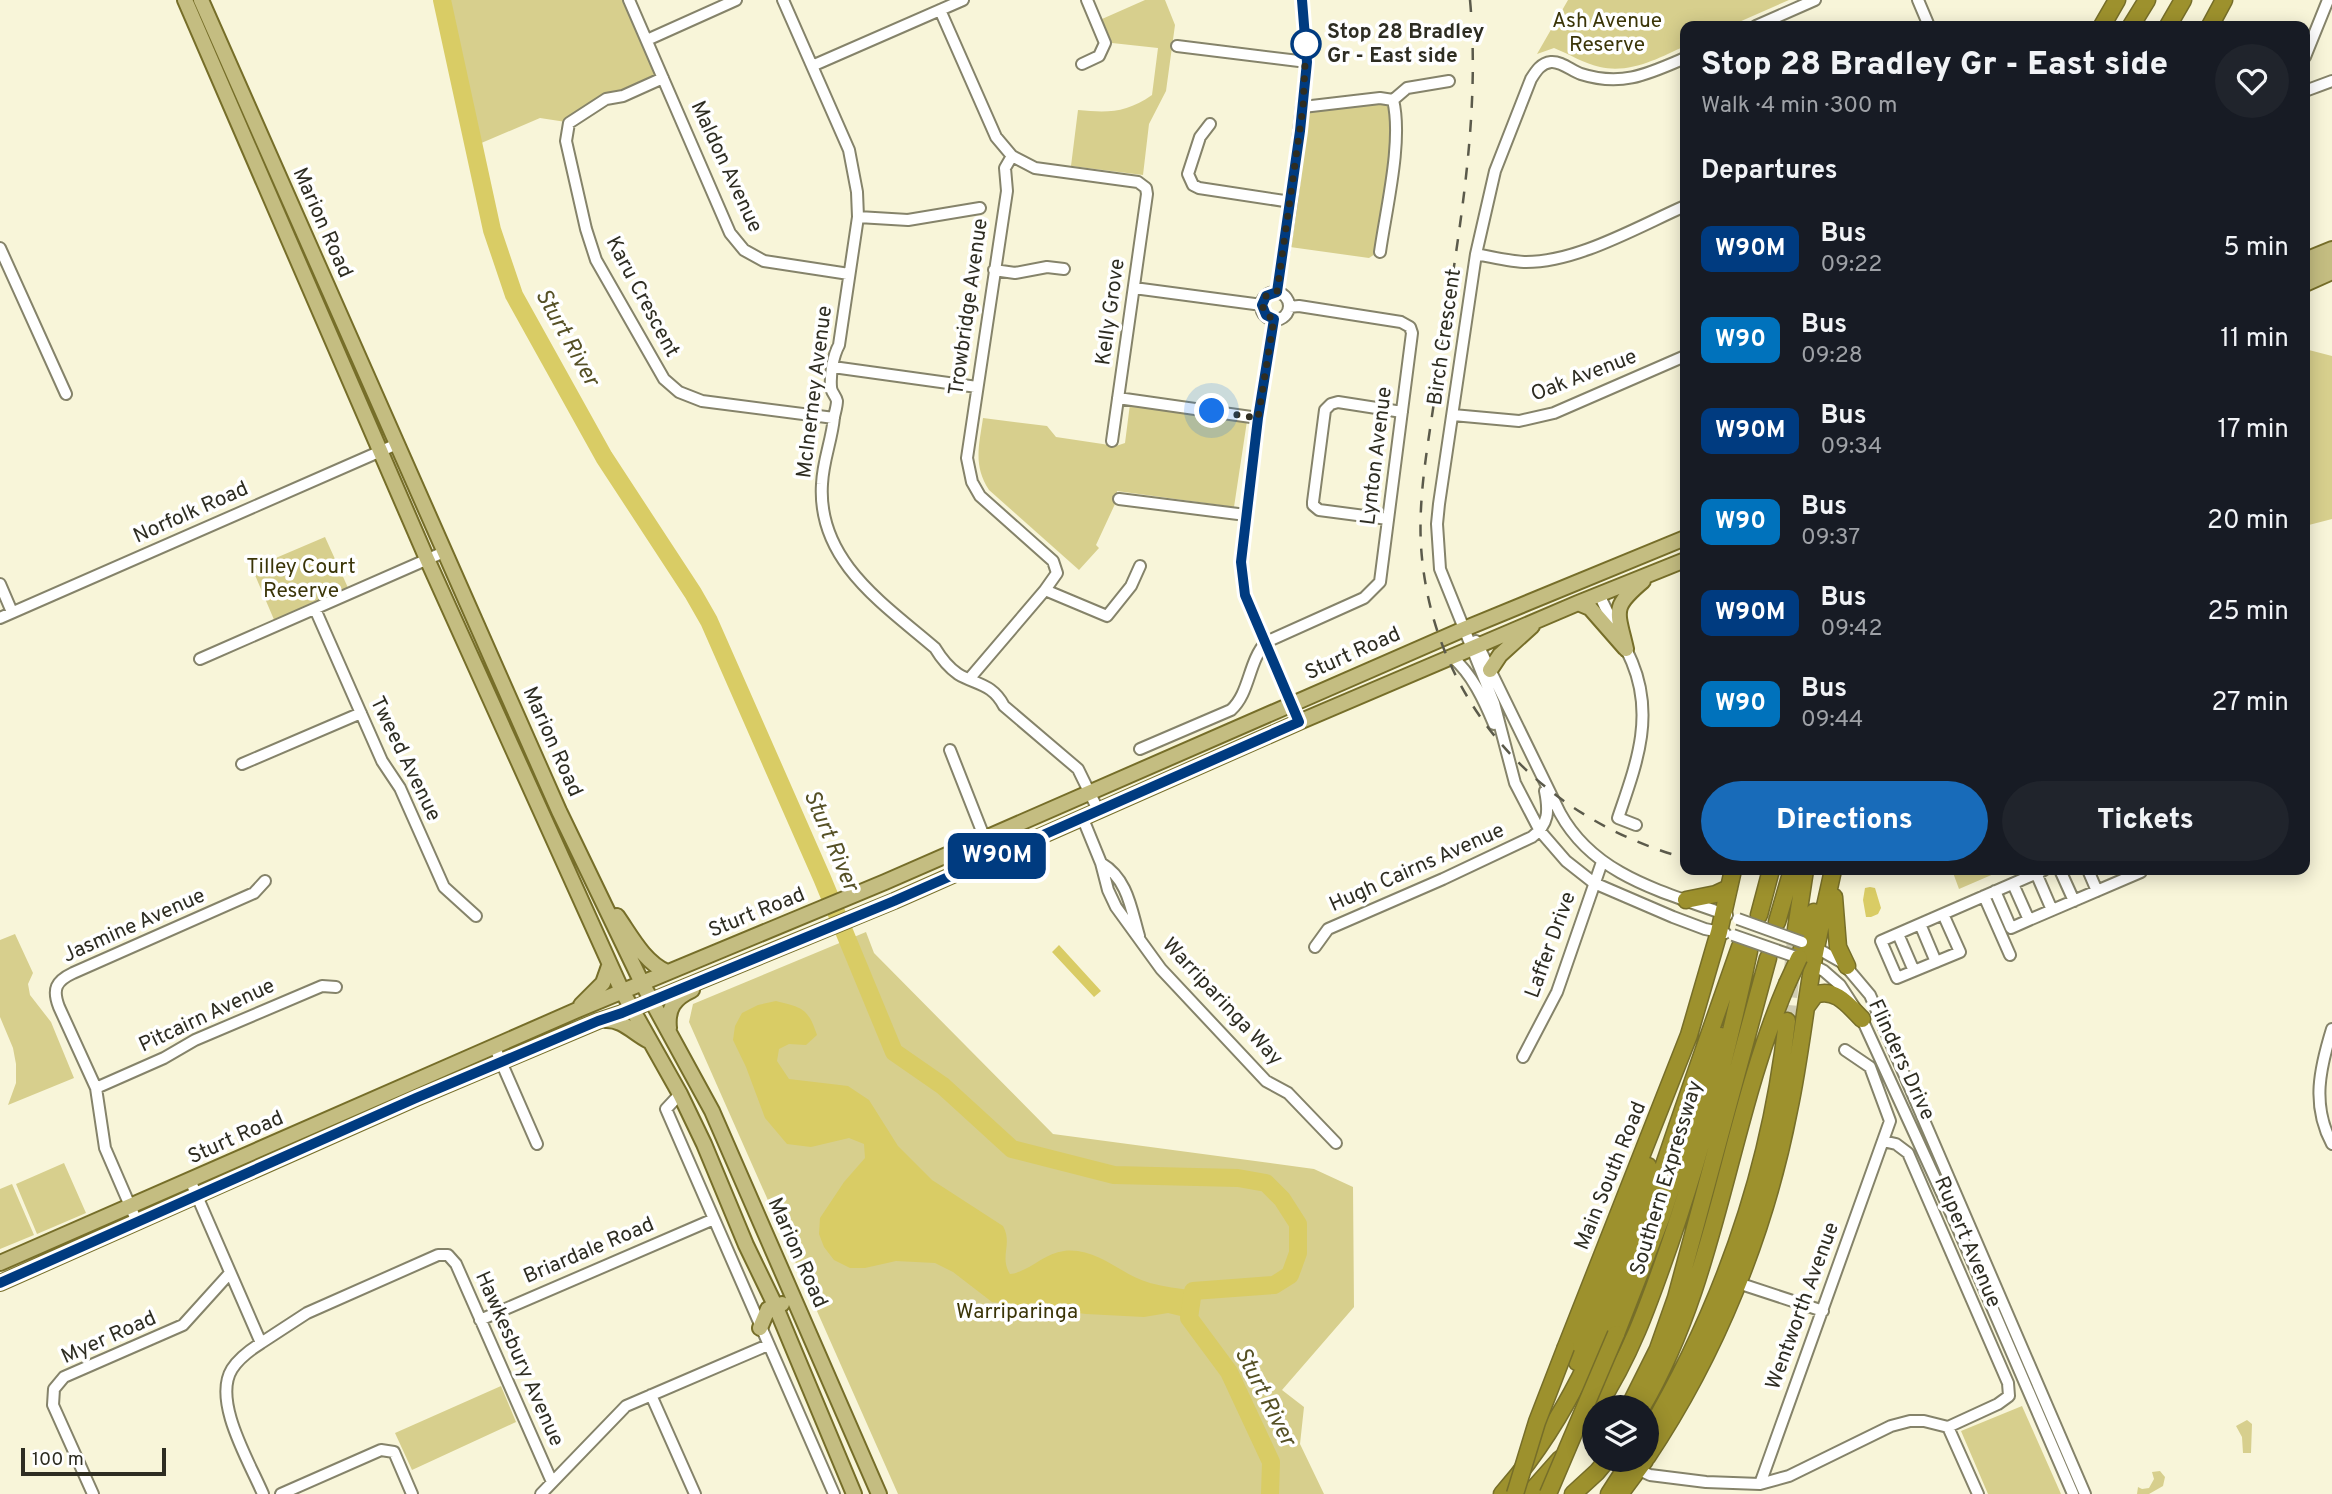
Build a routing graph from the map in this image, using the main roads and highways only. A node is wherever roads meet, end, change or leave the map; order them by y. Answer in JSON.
{"nodes":[{"id":1,"x":185,"y":0,"type":"edge"},
{"id":2,"x":201,"y":0,"type":"edge"},
{"id":3,"x":2115,"y":0,"type":"edge"},
{"id":4,"x":2144,"y":0,"type":"edge"},
{"id":5,"x":2182,"y":0,"type":"edge"},
{"id":6,"x":2224,"y":0,"type":"edge"},
{"id":7,"x":2104,"y":21,"type":"edge"},
{"id":8,"x":2134,"y":21,"type":"edge"},
{"id":9,"x":2170,"y":21,"type":"edge"},
{"id":10,"x":2213,"y":21,"type":"edge"},
{"id":11,"x":2332,"y":249,"type":"edge"},
{"id":12,"x":2310,"y":258,"type":"edge"},
{"id":13,"x":2332,"y":260,"type":"edge"},
{"id":14,"x":2310,"y":270,"type":"edge"},
{"id":15,"x":2332,"y":272,"type":"edge"},
{"id":16,"x":2310,"y":282,"type":"edge"},
{"id":17,"x":1680,"y":540,"type":"edge"},
{"id":18,"x":1680,"y":562,"type":"edge"},
{"id":19,"x":1652,"y":573,"type":"junction"},
{"id":20,"x":1578,"y":603,"type":"junction"},
{"id":21,"x":1541,"y":618,"type":"junction"},
{"id":22,"x":1490,"y":670,"type":"road end"},
{"id":23,"x":498,"y":673,"type":"junction"},
{"id":24,"x":497,"y":710,"type":"junction"},
{"id":25,"x":1732,"y":875,"type":"edge"},
{"id":26,"x":1767,"y":875,"type":"edge"},
{"id":27,"x":1791,"y":875,"type":"edge"},
{"id":28,"x":1805,"y":875,"type":"edge"},
{"id":29,"x":1831,"y":875,"type":"edge"},
{"id":30,"x":1833,"y":875,"type":"edge"},
{"id":31,"x":593,"y":880,"type":"junction"},
{"id":32,"x":1729,"y":888,"type":"junction"},
{"id":33,"x":1686,"y":900,"type":"road end"},
{"id":34,"x":1743,"y":915,"type":"junction"},
{"id":35,"x":1777,"y":922,"type":"tunnel mouth"},
{"id":36,"x":1735,"y":941,"type":"junction"},
{"id":37,"x":764,"y":955,"type":"junction"},
{"id":38,"x":1768,"y":958,"type":"dead end"},
{"id":39,"x":1805,"y":958,"type":"junction"},
{"id":40,"x":610,"y":966,"type":"junction"},
{"id":41,"x":1847,"y":966,"type":"road end"},
{"id":42,"x":667,"y":972,"type":"junction"},
{"id":43,"x":642,"y":983,"type":"junction"},
{"id":44,"x":622,"y":992,"type":"junction"},
{"id":45,"x":652,"y":1000,"type":"junction"},
{"id":46,"x":1806,"y":1008,"type":"junction"},
{"id":47,"x":631,"y":1009,"type":"junction"},
{"id":48,"x":575,"y":1011,"type":"junction"},
{"id":49,"x":1870,"y":1015,"type":"road end"},
{"id":50,"x":1780,"y":1019,"type":"junction"},
{"id":51,"x":598,"y":1021,"type":"junction"},
{"id":52,"x":669,"y":1033,"type":"junction"},
{"id":53,"x":1689,"y":1035,"type":"junction"},
{"id":54,"x":650,"y":1041,"type":"junction"},
{"id":55,"x":498,"y":1054,"type":"junction"},
{"id":56,"x":412,"y":1091,"type":"junction"},
{"id":57,"x":0,"y":1263,"type":"edge"},
{"id":58,"x":0,"y":1283,"type":"edge"},
{"id":59,"x":775,"y":1305,"type":"junction"},
{"id":60,"x":799,"y":1311,"type":"junction"},
{"id":61,"x":760,"y":1328,"type":"road end"},
{"id":62,"x":1605,"y":1395,"type":"edge"},
{"id":63,"x":1635,"y":1395,"type":"edge"},
{"id":64,"x":1649,"y":1395,"type":"edge"},
{"id":65,"x":839,"y":1403,"type":"junction"},
{"id":66,"x":1659,"y":1413,"type":"edge"},
{"id":67,"x":1582,"y":1428,"type":"edge"},
{"id":68,"x":826,"y":1431,"type":"junction"},
{"id":69,"x":1659,"y":1434,"type":"edge"},
{"id":70,"x":1584,"y":1472,"type":"edge"},
{"id":71,"x":1597,"y":1472,"type":"edge"},
{"id":72,"x":1630,"y":1472,"type":"edge"},
{"id":73,"x":1634,"y":1472,"type":"edge"},
{"id":74,"x":854,"y":1494,"type":"edge"},
{"id":75,"x":879,"y":1494,"type":"edge"},
{"id":76,"x":1494,"y":1494,"type":"edge"},
{"id":77,"x":1502,"y":1494,"type":"edge"},
{"id":78,"x":1515,"y":1494,"type":"edge"},
{"id":79,"x":1529,"y":1494,"type":"edge"},
{"id":80,"x":1548,"y":1494,"type":"edge"},
{"id":81,"x":1567,"y":1494,"type":"edge"},
{"id":82,"x":1573,"y":1494,"type":"edge"},
{"id":83,"x":1609,"y":1494,"type":"edge"},
{"id":84,"x":1620,"y":1494,"type":"edge"}],
"edges":[{"from":1,"to":24,"type":"main road","name":"Marion Road"},
{"from":2,"to":23,"type":"main road","name":"Marion Road"},
{"from":3,"to":7,"type":"highway"},
{"from":4,"to":8,"type":"highway"},
{"from":5,"to":9,"type":"highway"},
{"from":6,"to":10,"type":"highway"},
{"from":11,"to":12,"type":"main road"},
{"from":13,"to":14,"type":"main road"},
{"from":15,"to":16,"type":"main road"},
{"from":17,"to":42,"type":"main road","name":"Sturt Road"},
{"from":18,"to":19,"type":"main road","name":"Sturt Road"},
{"from":19,"to":20,"type":"main road","name":"Sturt Road"},
{"from":19,"to":20,"type":"main road"},
{"from":20,"to":21,"type":"main road","name":"Sturt Road"},
{"from":21,"to":22,"type":"main road"},
{"from":21,"to":37,"type":"main road","name":"Sturt Road"},
{"from":23,"to":24,"type":"main road"},
{"from":23,"to":31,"type":"main road","name":"Marion Road"},
{"from":24,"to":40,"type":"main road","name":"Marion Road"},
{"from":25,"to":32,"type":"highway","name":"Main South Road"},
{"from":26,"to":34,"type":"highway"},
{"from":27,"to":35,"type":"highway"},
{"from":28,"to":39,"type":"highway"},
{"from":29,"to":39,"type":"highway"},
{"from":30,"to":41,"type":"highway"},
{"from":31,"to":42,"type":"main road"},
{"from":31,"to":43,"type":"main road","name":"Marion Road"},
{"from":32,"to":33,"type":"highway"},
{"from":32,"to":34,"type":"highway","name":"Main South Road"},
{"from":34,"to":36,"type":"highway","name":"Main South Road"},
{"from":36,"to":53,"type":"highway","name":"Main South Road"},
{"from":36,"to":62,"type":"highway","name":"Southern Expressway"},
{"from":36,"to":77,"type":"highway"},
{"from":36,"to":80,"type":"highway","bridge":true},
{"from":37,"to":45,"type":"main road","name":"Sturt Road"},
{"from":37,"to":52,"type":"main road"},
{"from":38,"to":63,"type":"highway","name":"Southern Expressway"},
{"from":39,"to":46,"type":"highway"},
{"from":39,"to":50,"type":"highway"},
{"from":40,"to":44,"type":"main road","name":"Marion Road"},
{"from":40,"to":48,"type":"main road"},
{"from":42,"to":43,"type":"main road","name":"Sturt Road"},
{"from":43,"to":44,"type":"main road","name":"Sturt Road"},
{"from":43,"to":45,"type":"main road","name":"Marion Road"},
{"from":44,"to":47,"type":"main road","name":"Marion Road"},
{"from":44,"to":48,"type":"main road","name":"Sturt Road"},
{"from":45,"to":47,"type":"main road","name":"Sturt Road"},
{"from":45,"to":52,"type":"main road","name":"Marion Road"},
{"from":46,"to":49,"type":"highway"},
{"from":46,"to":69,"type":"highway"},
{"from":47,"to":51,"type":"main road","name":"Sturt Road"},
{"from":47,"to":54,"type":"main road","name":"Marion Road"},
{"from":48,"to":55,"type":"main road","name":"Sturt Road"},
{"from":50,"to":64,"type":"highway"},
{"from":50,"to":66,"type":"highway"},
{"from":51,"to":54,"type":"main road"},
{"from":51,"to":55,"type":"main road","name":"Sturt Road"},
{"from":52,"to":60,"type":"main road","name":"Marion Road"},
{"from":53,"to":76,"type":"highway"},
{"from":53,"to":78,"type":"highway","name":"Main South Road","bridge":true},
{"from":54,"to":59,"type":"main road","name":"Marion Road"},
{"from":55,"to":56,"type":"main road","name":"Sturt Road"},
{"from":56,"to":57,"type":"main road","name":"Sturt Road"},
{"from":56,"to":58,"type":"main road","name":"Sturt Road"},
{"from":59,"to":60,"type":"main road"},
{"from":59,"to":61,"type":"main road"},
{"from":59,"to":68,"type":"main road","name":"Marion Road"},
{"from":60,"to":65,"type":"main road","name":"Marion Road"},
{"from":65,"to":68,"type":"main road"},
{"from":65,"to":75,"type":"main road","name":"Marion Road"},
{"from":67,"to":79,"type":"highway"},
{"from":68,"to":74,"type":"main road","name":"Marion Road"},
{"from":70,"to":81,"type":"highway"},
{"from":71,"to":82,"type":"highway"},
{"from":72,"to":83,"type":"highway"},
{"from":73,"to":84,"type":"highway"}]}
